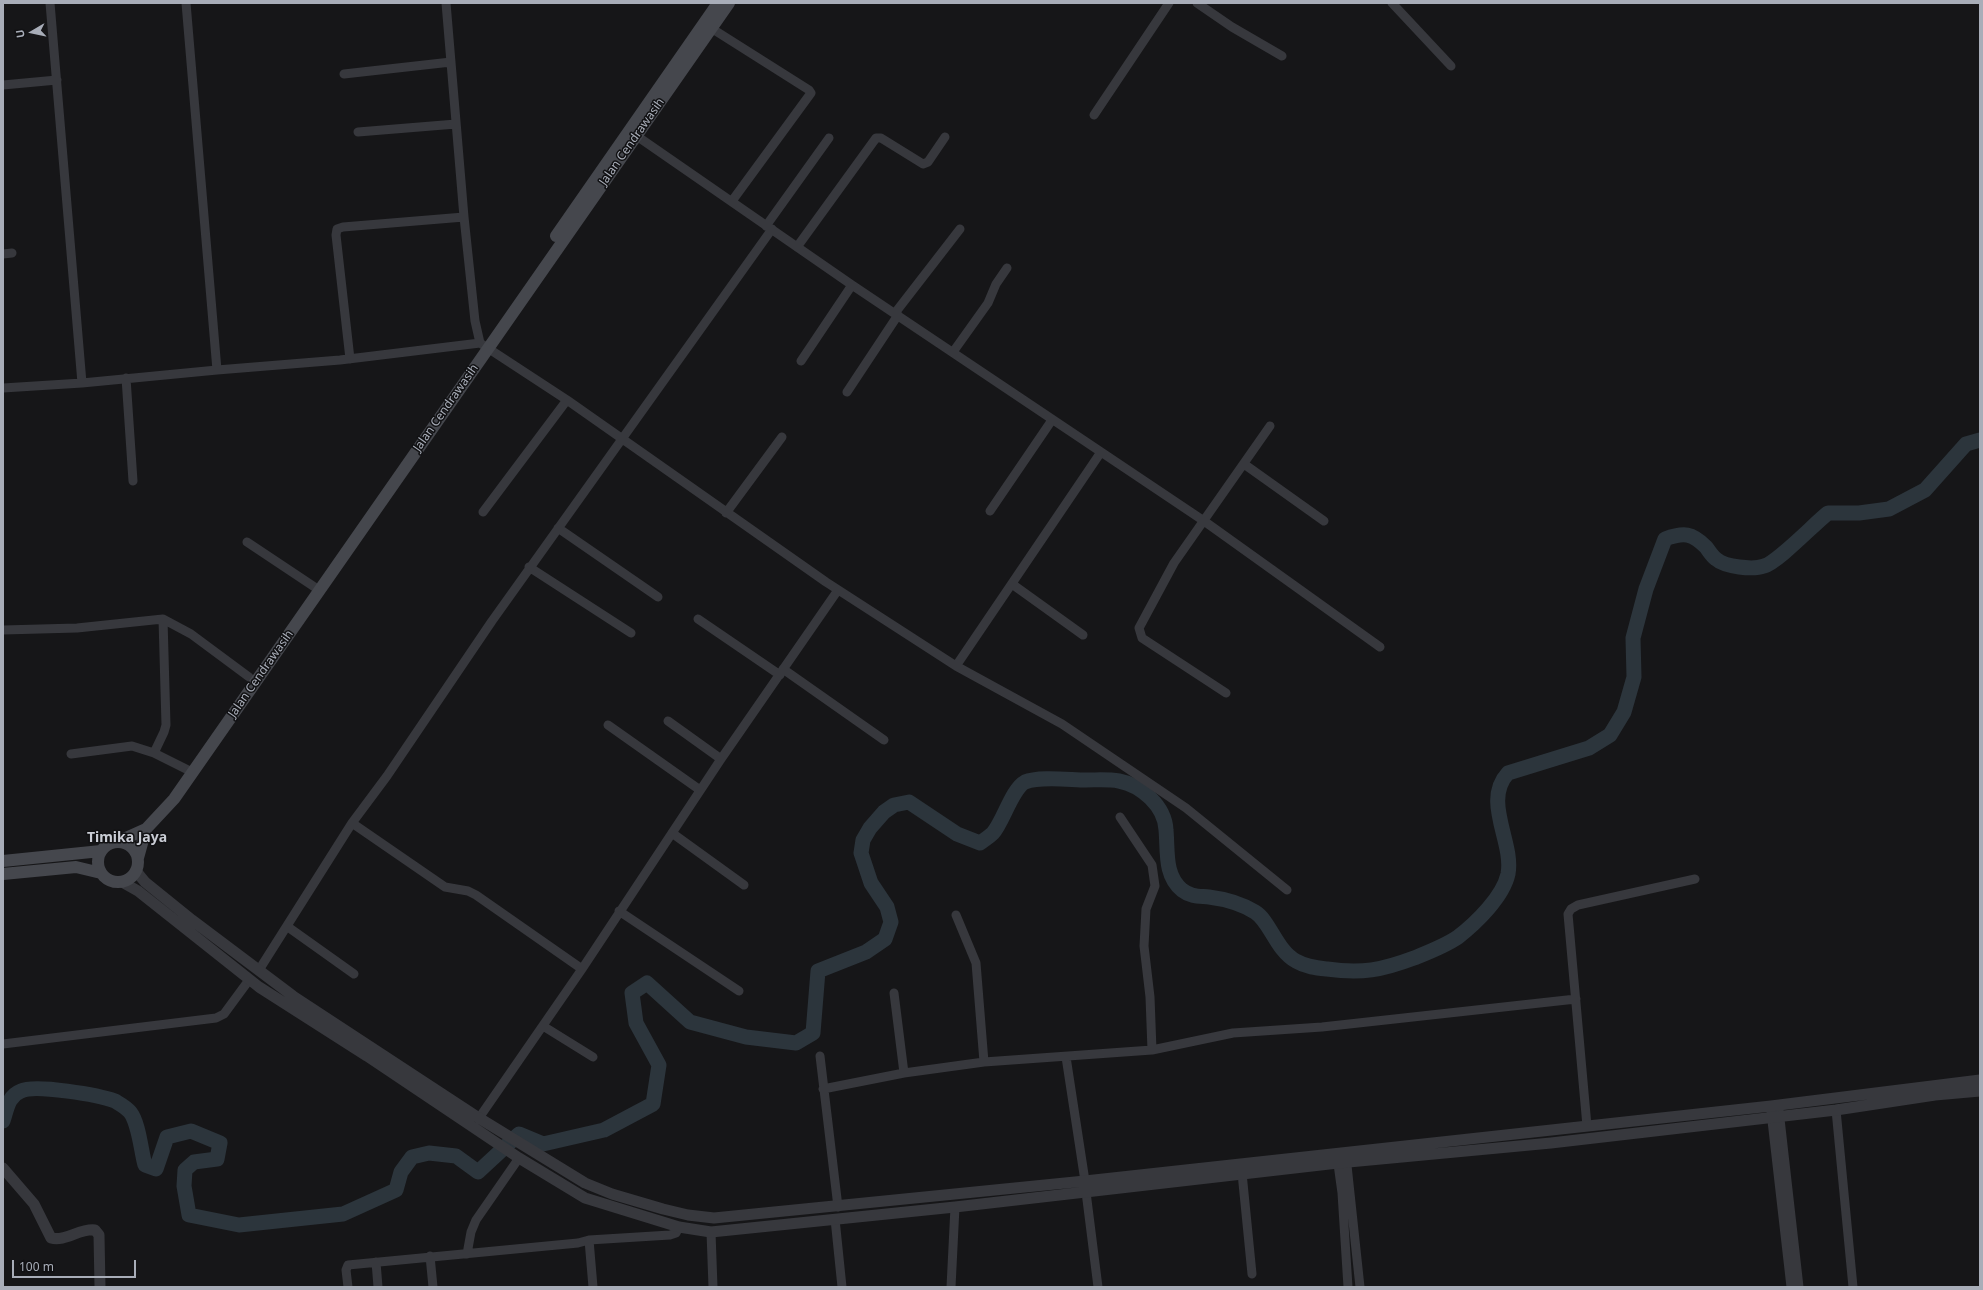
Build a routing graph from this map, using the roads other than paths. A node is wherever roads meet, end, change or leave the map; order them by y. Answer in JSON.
{"nodes":[{"id":1,"x":50,"y":3,"type":"edge"},
{"id":2,"x":186,"y":3,"type":"edge"},
{"id":3,"x":446,"y":3,"type":"edge"},
{"id":4,"x":718,"y":3,"type":"edge"},
{"id":5,"x":729,"y":3,"type":"edge"},
{"id":6,"x":1168,"y":3,"type":"edge"},
{"id":7,"x":1197,"y":3,"type":"edge"},
{"id":8,"x":1392,"y":3,"type":"edge"},
{"id":9,"x":711,"y":28,"type":"junction"},
{"id":10,"x":1282,"y":56,"type":"dead end"},
{"id":11,"x":451,"y":62,"type":"junction"},
{"id":12,"x":1451,"y":66,"type":"dead end"},
{"id":13,"x":344,"y":74,"type":"dead end"},
{"id":14,"x":57,"y":80,"type":"junction"},
{"id":15,"x":3,"y":85,"type":"edge"},
{"id":16,"x":1094,"y":115,"type":"dead end"},
{"id":17,"x":456,"y":124,"type":"junction"},
{"id":18,"x":358,"y":132,"type":"dead end"},
{"id":19,"x":633,"y":133,"type":"junction"},
{"id":20,"x":945,"y":137,"type":"dead end"},
{"id":21,"x":829,"y":138,"type":"dead end"},
{"id":22,"x":732,"y":201,"type":"junction"},
{"id":23,"x":464,"y":217,"type":"junction"},
{"id":24,"x":769,"y":227,"type":"junction"},
{"id":25,"x":960,"y":229,"type":"dead end"},
{"id":26,"x":797,"y":247,"type":"junction"},
{"id":27,"x":1007,"y":268,"type":"dead end"},
{"id":28,"x":852,"y":285,"type":"junction"},
{"id":29,"x":896,"y":314,"type":"junction"},
{"id":30,"x":483,"y":345,"type":"junction"},
{"id":31,"x":953,"y":352,"type":"junction"},
{"id":32,"x":350,"y":359,"type":"junction"},
{"id":33,"x":801,"y":361,"type":"dead end"},
{"id":34,"x":218,"y":370,"type":"junction"},
{"id":35,"x":126,"y":378,"type":"junction"},
{"id":36,"x":82,"y":384,"type":"junction"},
{"id":37,"x":3,"y":388,"type":"edge"},
{"id":38,"x":847,"y":392,"type":"dead end"},
{"id":39,"x":567,"y":400,"type":"junction"},
{"id":40,"x":1052,"y":420,"type":"junction"},
{"id":41,"x":1270,"y":426,"type":"dead end"},
{"id":42,"x":782,"y":438,"type":"dead end"},
{"id":43,"x":620,"y":439,"type":"junction"},
{"id":44,"x":1101,"y":452,"type":"junction"},
{"id":45,"x":1244,"y":464,"type":"junction"},
{"id":46,"x":133,"y":481,"type":"dead end"},
{"id":47,"x":990,"y":511,"type":"dead end"},
{"id":48,"x":483,"y":512,"type":"dead end"},
{"id":49,"x":726,"y":513,"type":"junction"},
{"id":50,"x":1204,"y":521,"type":"junction"},
{"id":51,"x":1324,"y":522,"type":"dead end"},
{"id":52,"x":558,"y":528,"type":"junction"},
{"id":53,"x":247,"y":542,"type":"dead end"},
{"id":54,"x":530,"y":567,"type":"junction"},
{"id":55,"x":1012,"y":584,"type":"junction"},
{"id":56,"x":316,"y":588,"type":"junction"},
{"id":57,"x":838,"y":590,"type":"junction"},
{"id":58,"x":658,"y":597,"type":"dead end"},
{"id":59,"x":163,"y":619,"type":"junction"},
{"id":60,"x":698,"y":619,"type":"dead end"},
{"id":61,"x":3,"y":630,"type":"edge"},
{"id":62,"x":631,"y":633,"type":"dead end"},
{"id":63,"x":1083,"y":635,"type":"dead end"},
{"id":64,"x":1380,"y":647,"type":"dead end"},
{"id":65,"x":956,"y":666,"type":"junction"},
{"id":66,"x":781,"y":672,"type":"junction"},
{"id":67,"x":249,"y":677,"type":"junction"},
{"id":68,"x":1226,"y":693,"type":"dead end"},
{"id":69,"x":238,"y":701,"type":"junction"},
{"id":70,"x":668,"y":720,"type":"dead end"},
{"id":71,"x":608,"y":725,"type":"dead end"},
{"id":72,"x":884,"y":740,"type":"dead end"},
{"id":73,"x":154,"y":753,"type":"junction"},
{"id":74,"x":71,"y":754,"type":"dead end"},
{"id":75,"x":721,"y":759,"type":"junction"},
{"id":76,"x":189,"y":771,"type":"junction"},
{"id":77,"x":700,"y":790,"type":"junction"},
{"id":78,"x":1120,"y":817,"type":"dead end"},
{"id":79,"x":352,"y":823,"type":"junction"},
{"id":80,"x":146,"y":830,"type":"junction"},
{"id":81,"x":672,"y":833,"type":"junction"},
{"id":82,"x":117,"y":842,"type":"junction"},
{"id":83,"x":101,"y":851,"type":"junction"},
{"id":84,"x":138,"y":858,"type":"junction"},
{"id":85,"x":3,"y":861,"type":"edge"},
{"id":86,"x":136,"y":871,"type":"junction"},
{"id":87,"x":101,"y":873,"type":"junction"},
{"id":88,"x":3,"y":874,"type":"edge"},
{"id":89,"x":1695,"y":879,"type":"dead end"},
{"id":90,"x":122,"y":882,"type":"junction"},
{"id":91,"x":744,"y":885,"type":"dead end"},
{"id":92,"x":1288,"y":890,"type":"dead end"},
{"id":93,"x":619,"y":911,"type":"junction"},
{"id":94,"x":956,"y":915,"type":"dead end"},
{"id":95,"x":288,"y":927,"type":"junction"},
{"id":96,"x":582,"y":969,"type":"junction"},
{"id":97,"x":259,"y":970,"type":"junction"},
{"id":98,"x":354,"y":974,"type":"dead end"},
{"id":99,"x":249,"y":980,"type":"junction"},
{"id":100,"x":739,"y":991,"type":"dead end"},
{"id":101,"x":894,"y":993,"type":"dead end"},
{"id":102,"x":1576,"y":999,"type":"junction"},
{"id":103,"x":543,"y":1026,"type":"junction"},
{"id":104,"x":3,"y":1044,"type":"edge"},
{"id":105,"x":1152,"y":1050,"type":"junction"},
{"id":106,"x":820,"y":1056,"type":"dead end"},
{"id":107,"x":593,"y":1057,"type":"dead end"},
{"id":108,"x":1066,"y":1057,"type":"junction"},
{"id":109,"x":984,"y":1062,"type":"junction"},
{"id":110,"x":904,"y":1073,"type":"junction"},
{"id":111,"x":1980,"y":1080,"type":"edge"},
{"id":112,"x":823,"y":1089,"type":"junction"},
{"id":113,"x":1934,"y":1090,"type":"junction"},
{"id":114,"x":1980,"y":1091,"type":"edge"},
{"id":115,"x":1774,"y":1105,"type":"junction"},
{"id":116,"x":1836,"y":1110,"type":"junction"},
{"id":117,"x":1776,"y":1117,"type":"junction"},
{"id":118,"x":479,"y":1118,"type":"junction"},
{"id":119,"x":1587,"y":1126,"type":"junction"},
{"id":120,"x":501,"y":1138,"type":"junction"},
{"id":121,"x":514,"y":1155,"type":"junction"},
{"id":122,"x":1342,"y":1158,"type":"junction"},
{"id":123,"x":553,"y":1164,"type":"junction"},
{"id":124,"x":3,"y":1168,"type":"edge"},
{"id":125,"x":1242,"y":1173,"type":"junction"},
{"id":126,"x":548,"y":1176,"type":"junction"},
{"id":127,"x":1085,"y":1187,"type":"junction"},
{"id":128,"x":838,"y":1207,"type":"junction"},
{"id":129,"x":955,"y":1207,"type":"junction"},
{"id":130,"x":835,"y":1219,"type":"junction"},
{"id":131,"x":679,"y":1227,"type":"junction"},
{"id":132,"x":711,"y":1232,"type":"junction"},
{"id":133,"x":589,"y":1240,"type":"junction"},
{"id":134,"x":467,"y":1254,"type":"junction"},
{"id":135,"x":430,"y":1256,"type":"junction"},
{"id":136,"x":376,"y":1262,"type":"junction"},
{"id":137,"x":1252,"y":1274,"type":"dead end"},
{"id":138,"x":100,"y":1287,"type":"edge"},
{"id":139,"x":348,"y":1287,"type":"edge"},
{"id":140,"x":378,"y":1287,"type":"edge"},
{"id":141,"x":433,"y":1287,"type":"edge"},
{"id":142,"x":593,"y":1287,"type":"edge"},
{"id":143,"x":713,"y":1287,"type":"edge"},
{"id":144,"x":842,"y":1287,"type":"edge"},
{"id":145,"x":951,"y":1287,"type":"edge"},
{"id":146,"x":1098,"y":1287,"type":"edge"},
{"id":147,"x":1348,"y":1287,"type":"edge"},
{"id":148,"x":1360,"y":1287,"type":"edge"},
{"id":149,"x":1791,"y":1287,"type":"edge"},
{"id":150,"x":1800,"y":1287,"type":"edge"},
{"id":151,"x":1853,"y":1287,"type":"edge"}],
"edges":[{"from":1,"to":14,"type":"street"},
{"from":2,"to":34,"type":"street"},
{"from":3,"to":11,"type":"street"},
{"from":4,"to":19,"type":"main road","name":"Jalan Cendrawasih"},
{"from":5,"to":9,"type":"main road","name":"Jalan Cendrawasih"},
{"from":6,"to":16,"type":"street"},
{"from":7,"to":10,"type":"street"},
{"from":8,"to":12,"type":"street"},
{"from":9,"to":19,"type":"main road","name":"Jalan Cendrawasih"},
{"from":9,"to":22,"type":"street"},
{"from":11,"to":13,"type":"street"},
{"from":11,"to":17,"type":"street"},
{"from":14,"to":15,"type":"street"},
{"from":14,"to":36,"type":"street"},
{"from":17,"to":18,"type":"street"},
{"from":17,"to":23,"type":"street"},
{"from":19,"to":22,"type":"street"},
{"from":19,"to":30,"type":"main road","name":"Jalan Cendrawasih"},
{"from":20,"to":26,"type":"street"},
{"from":21,"to":24,"type":"street"},
{"from":22,"to":24,"type":"street"},
{"from":23,"to":30,"type":"street"},
{"from":23,"to":32,"type":"street"},
{"from":24,"to":26,"type":"street"},
{"from":24,"to":43,"type":"street"},
{"from":25,"to":29,"type":"street"},
{"from":26,"to":28,"type":"street"},
{"from":27,"to":31,"type":"street"},
{"from":28,"to":29,"type":"street"},
{"from":28,"to":33,"type":"street"},
{"from":29,"to":31,"type":"street"},
{"from":29,"to":38,"type":"street"},
{"from":30,"to":32,"type":"street"},
{"from":30,"to":39,"type":"street"},
{"from":30,"to":56,"type":"main road","name":"Jalan Cendrawasih"},
{"from":31,"to":40,"type":"street"},
{"from":32,"to":34,"type":"street"},
{"from":34,"to":35,"type":"street"},
{"from":35,"to":36,"type":"street"},
{"from":35,"to":46,"type":"street"},
{"from":36,"to":37,"type":"street"},
{"from":39,"to":43,"type":"street"},
{"from":39,"to":48,"type":"street"},
{"from":40,"to":44,"type":"street"},
{"from":40,"to":47,"type":"street"},
{"from":41,"to":45,"type":"street"},
{"from":42,"to":49,"type":"street"},
{"from":43,"to":49,"type":"street"},
{"from":43,"to":52,"type":"street"},
{"from":44,"to":50,"type":"street"},
{"from":44,"to":55,"type":"street"},
{"from":45,"to":50,"type":"street"},
{"from":45,"to":51,"type":"street"},
{"from":49,"to":57,"type":"street"},
{"from":50,"to":64,"type":"street"},
{"from":50,"to":68,"type":"street"},
{"from":52,"to":54,"type":"street"},
{"from":52,"to":58,"type":"street"},
{"from":53,"to":56,"type":"street"},
{"from":54,"to":62,"type":"street"},
{"from":54,"to":79,"type":"street"},
{"from":55,"to":63,"type":"street"},
{"from":55,"to":65,"type":"street"},
{"from":56,"to":67,"type":"main road","name":"Jalan Cendrawasih"},
{"from":56,"to":69,"type":"main road","name":"Jalan Cendrawasih"},
{"from":57,"to":65,"type":"street"},
{"from":57,"to":66,"type":"street"},
{"from":59,"to":61,"type":"street"},
{"from":59,"to":67,"type":"street"},
{"from":59,"to":73,"type":"street"},
{"from":60,"to":66,"type":"street"},
{"from":65,"to":92,"type":"street"},
{"from":66,"to":72,"type":"street"},
{"from":66,"to":75,"type":"street"},
{"from":67,"to":69,"type":"main road","name":"Jalan Cendrawasih"},
{"from":69,"to":76,"type":"main road","name":"Jalan Cendrawasih"},
{"from":70,"to":75,"type":"street"},
{"from":71,"to":77,"type":"street"},
{"from":73,"to":74,"type":"street"},
{"from":73,"to":76,"type":"street"},
{"from":75,"to":77,"type":"street"},
{"from":76,"to":80,"type":"main road","name":"Jalan Cendrawasih"},
{"from":77,"to":81,"type":"street"},
{"from":78,"to":105,"type":"street"},
{"from":79,"to":95,"type":"street"},
{"from":79,"to":96,"type":"street"},
{"from":80,"to":82,"type":"main road"},
{"from":80,"to":84,"type":"main road"},
{"from":81,"to":91,"type":"street"},
{"from":81,"to":93,"type":"street"},
{"from":82,"to":83,"type":"main road"},
{"from":82,"to":84,"type":"main road"},
{"from":83,"to":85,"type":"main road"},
{"from":83,"to":87,"type":"main road"},
{"from":84,"to":86,"type":"main road"},
{"from":86,"to":90,"type":"main road"},
{"from":86,"to":97,"type":"street"},
{"from":87,"to":88,"type":"main road"},
{"from":87,"to":90,"type":"main road"},
{"from":89,"to":102,"type":"street"},
{"from":90,"to":99,"type":"street"},
{"from":93,"to":96,"type":"street"},
{"from":93,"to":100,"type":"street"},
{"from":94,"to":109,"type":"street"},
{"from":95,"to":97,"type":"street"},
{"from":95,"to":98,"type":"street"},
{"from":96,"to":103,"type":"street"},
{"from":97,"to":118,"type":"street"},
{"from":99,"to":104,"type":"street"},
{"from":99,"to":120,"type":"street"},
{"from":101,"to":110,"type":"street"},
{"from":102,"to":105,"type":"street"},
{"from":102,"to":119,"type":"street"},
{"from":103,"to":107,"type":"street"},
{"from":103,"to":118,"type":"street"},
{"from":105,"to":108,"type":"street"},
{"from":106,"to":112,"type":"street"},
{"from":108,"to":109,"type":"street"},
{"from":108,"to":127,"type":"street"},
{"from":109,"to":110,"type":"street"},
{"from":110,"to":112,"type":"street"},
{"from":111,"to":113,"type":"street"},
{"from":112,"to":128,"type":"street"},
{"from":113,"to":114,"type":"street"},
{"from":113,"to":115,"type":"street"},
{"from":113,"to":116,"type":"street"},
{"from":115,"to":117,"type":"street"},
{"from":115,"to":119,"type":"street"},
{"from":116,"to":117,"type":"street"},
{"from":116,"to":151,"type":"street"},
{"from":117,"to":122,"type":"street"},
{"from":117,"to":149,"type":"street"},
{"from":117,"to":150,"type":"street"},
{"from":118,"to":120,"type":"street"},
{"from":119,"to":122,"type":"street"},
{"from":120,"to":121,"type":"street"},
{"from":120,"to":123,"type":"street"},
{"from":121,"to":126,"type":"street"},
{"from":121,"to":134,"type":"street"},
{"from":122,"to":125,"type":"street"},
{"from":122,"to":127,"type":"street"},
{"from":122,"to":147,"type":"street"},
{"from":122,"to":148,"type":"street"},
{"from":123,"to":126,"type":"street"},
{"from":123,"to":128,"type":"street"},
{"from":124,"to":138,"type":"street"},
{"from":125,"to":127,"type":"street"},
{"from":125,"to":137,"type":"street"},
{"from":126,"to":131,"type":"street"},
{"from":127,"to":128,"type":"street"},
{"from":127,"to":129,"type":"street"},
{"from":127,"to":146,"type":"street"},
{"from":129,"to":130,"type":"street"},
{"from":129,"to":145,"type":"street"},
{"from":130,"to":132,"type":"street"},
{"from":130,"to":144,"type":"street"},
{"from":131,"to":132,"type":"street"},
{"from":131,"to":133,"type":"street"},
{"from":132,"to":143,"type":"street"},
{"from":133,"to":134,"type":"street"},
{"from":133,"to":142,"type":"street"},
{"from":134,"to":135,"type":"street"},
{"from":135,"to":136,"type":"street"},
{"from":135,"to":141,"type":"street"},
{"from":136,"to":139,"type":"street"},
{"from":136,"to":140,"type":"street"}]}
